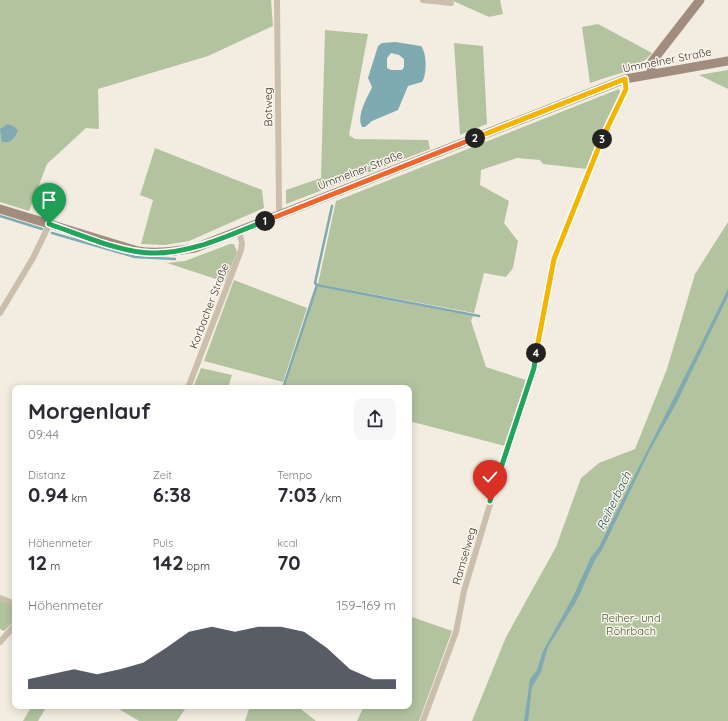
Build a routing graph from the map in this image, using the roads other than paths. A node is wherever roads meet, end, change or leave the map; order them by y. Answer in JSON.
{"nodes":[{"id":1,"x":277,"y":0,"type":"edge"},
{"id":2,"x":423,"y":0,"type":"edge"},
{"id":3,"x":700,"y":0,"type":"edge"},
{"id":4,"x":451,"y":3,"type":"dead end"},
{"id":5,"x":728,"y":61,"type":"edge"},
{"id":6,"x":651,"y":74,"type":"junction"},
{"id":7,"x":625,"y":79,"type":"junction"},
{"id":8,"x":0,"y":209,"type":"edge"},
{"id":9,"x":281,"y":214,"type":"junction"},
{"id":10,"x":49,"y":224,"type":"junction"},
{"id":11,"x":238,"y":231,"type":"junction"},
{"id":12,"x":0,"y":313,"type":"edge"},
{"id":13,"x":189,"y":385,"type":"edge"},
{"id":14,"x":0,"y":598,"type":"edge"},
{"id":15,"x":12,"y":603,"type":"edge"},
{"id":16,"x":12,"y":628,"type":"edge"},
{"id":17,"x":0,"y":642,"type":"edge"},
{"id":18,"x":423,"y":721,"type":"edge"}],
"edges":[{"from":1,"to":9,"type":"street","name":"Botweg"},
{"from":2,"to":4,"type":"street"},
{"from":3,"to":6,"type":"main road"},
{"from":5,"to":6,"type":"main road","name":"Ummelner Straße"},
{"from":6,"to":7,"type":"main road","name":"Ummelner Straße"},
{"from":7,"to":9,"type":"main road","name":"Ummelner Straße"},
{"from":7,"to":18,"type":"street","name":"Ramselweg"},
{"from":8,"to":10,"type":"main road","name":"Ummelner Straße"},
{"from":9,"to":11,"type":"main road","name":"Ummelner Straße"},
{"from":10,"to":11,"type":"main road","name":"Ummelner Straße"},
{"from":10,"to":12,"type":"street"},
{"from":11,"to":13,"type":"street","name":"Korbacher Straße"},
{"from":14,"to":15,"type":"street"},
{"from":16,"to":17,"type":"street"}]}
